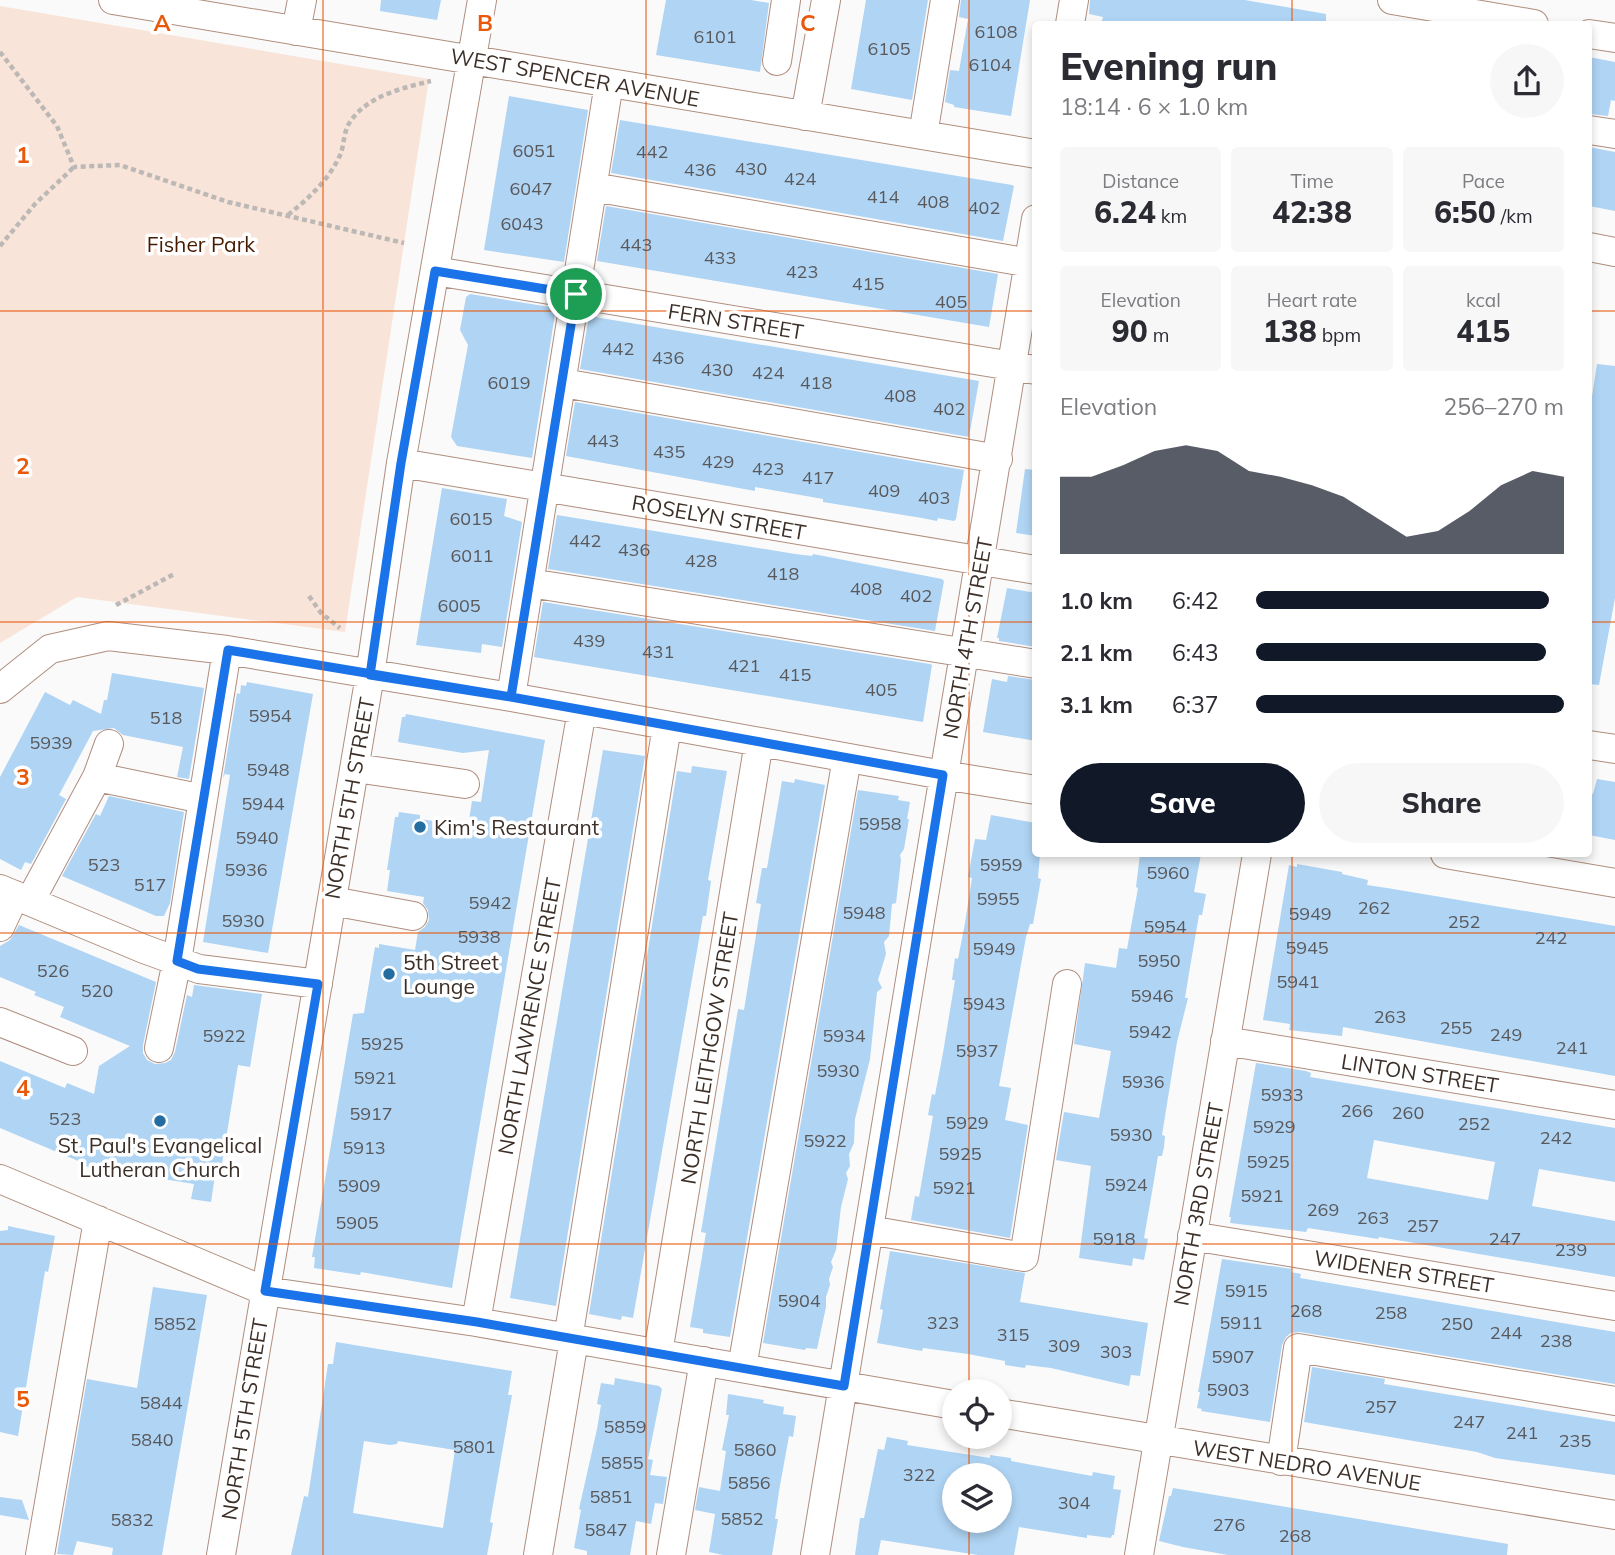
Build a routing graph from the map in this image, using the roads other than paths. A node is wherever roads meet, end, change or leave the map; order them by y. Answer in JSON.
{"nodes":[{"id":1,"x":113,"y":0,"type":"edge"},
{"id":2,"x":302,"y":0,"type":"edge"},
{"id":3,"x":482,"y":0,"type":"edge"},
{"id":4,"x":786,"y":0,"type":"edge"},
{"id":5,"x":826,"y":0,"type":"edge"},
{"id":6,"x":944,"y":0,"type":"edge"},
{"id":7,"x":1074,"y":0,"type":"edge"},
{"id":8,"x":162,"y":4,"type":"edge"},
{"id":9,"x":1398,"y":6,"type":"edge"},
{"id":10,"x":1070,"y":21,"type":"edge"},
{"id":11,"x":1511,"y":21,"type":"edge"},
{"id":12,"x":296,"y":31,"type":"junction"},
{"id":13,"x":1592,"y":34,"type":"edge"},
{"id":14,"x":1615,"y":38,"type":"edge"},
{"id":15,"x":472,"y":60,"type":"junction"},
{"id":16,"x":777,"y":61,"type":"dead end"},
{"id":17,"x":609,"y":83,"type":"junction"},
{"id":18,"x":805,"y":116,"type":"junction"},
{"id":19,"x":1592,"y":130,"type":"edge"},
{"id":20,"x":1615,"y":134,"type":"edge"},
{"id":21,"x":923,"y":135,"type":"junction"},
{"id":22,"x":1032,"y":153,"type":"edge"},
{"id":23,"x":593,"y":187,"type":"junction"},
{"id":24,"x":1592,"y":248,"type":"edge"},
{"id":25,"x":1615,"y":252,"type":"edge"},
{"id":26,"x":1032,"y":263,"type":"edge"},
{"id":27,"x":435,"y":271,"type":"junction"},
{"id":28,"x":1032,"y":275,"type":"edge"},
{"id":29,"x":576,"y":294,"type":"junction"},
{"id":30,"x":1024,"y":368,"type":"edge"},
{"id":31,"x":563,"y":383,"type":"junction"},
{"id":32,"x":998,"y":459,"type":"junction"},
{"id":33,"x":401,"y":463,"type":"junction"},
{"id":34,"x":546,"y":488,"type":"junction"},
{"id":35,"x":981,"y":561,"type":"junction"},
{"id":36,"x":1032,"y":569,"type":"edge"},
{"id":37,"x":530,"y":583,"type":"junction"},
{"id":38,"x":228,"y":650,"type":"junction"},
{"id":39,"x":965,"y":652,"type":"junction"},
{"id":40,"x":1032,"y":663,"type":"edge"},
{"id":41,"x":370,"y":675,"type":"junction"},
{"id":42,"x":0,"y":689,"type":"edge"},
{"id":43,"x":511,"y":697,"type":"junction"},
{"id":44,"x":582,"y":710,"type":"junction"},
{"id":45,"x":667,"y":726,"type":"junction"},
{"id":46,"x":759,"y":742,"type":"junction"},
{"id":47,"x":109,"y":744,"type":"dead end"},
{"id":48,"x":1592,"y":745,"type":"edge"},
{"id":49,"x":1615,"y":749,"type":"edge"},
{"id":50,"x":847,"y":758,"type":"junction"},
{"id":51,"x":355,"y":768,"type":"junction"},
{"id":52,"x":943,"y":775,"type":"junction"},
{"id":53,"x":97,"y":776,"type":"junction"},
{"id":54,"x":465,"y":784,"type":"dead end"},
{"id":55,"x":1032,"y":789,"type":"edge"},
{"id":56,"x":203,"y":799,"type":"junction"},
{"id":57,"x":1256,"y":857,"type":"edge"},
{"id":58,"x":1485,"y":857,"type":"edge"},
{"id":59,"x":1615,"y":883,"type":"edge"},
{"id":60,"x":15,"y":895,"type":"edge"},
{"id":61,"x":332,"y":901,"type":"junction"},
{"id":62,"x":413,"y":916,"type":"dead end"},
{"id":63,"x":0,"y":927,"type":"edge"},
{"id":64,"x":177,"y":961,"type":"junction"},
{"id":65,"x":318,"y":984,"type":"junction"},
{"id":66,"x":1067,"y":984,"type":"dead end"},
{"id":67,"x":0,"y":1022,"type":"edge"},
{"id":68,"x":1225,"y":1041,"type":"junction"},
{"id":69,"x":159,"y":1048,"type":"dead end"},
{"id":70,"x":73,"y":1051,"type":"dead end"},
{"id":71,"x":1615,"y":1105,"type":"edge"},
{"id":72,"x":0,"y":1179,"type":"edge"},
{"id":73,"x":98,"y":1220,"type":"junction"},
{"id":74,"x":869,"y":1230,"type":"junction"},
{"id":75,"x":1192,"y":1236,"type":"junction"},
{"id":76,"x":265,"y":1291,"type":"junction"},
{"id":77,"x":1615,"y":1306,"type":"edge"},
{"id":78,"x":477,"y":1322,"type":"junction"},
{"id":79,"x":571,"y":1340,"type":"junction"},
{"id":80,"x":658,"y":1353,"type":"junction"},
{"id":81,"x":704,"y":1361,"type":"junction"},
{"id":82,"x":742,"y":1368,"type":"junction"},
{"id":83,"x":844,"y":1386,"type":"junction"},
{"id":84,"x":1615,"y":1401,"type":"edge"},
{"id":85,"x":942,"y":1403,"type":"edge"},
{"id":86,"x":1012,"y":1415,"type":"edge"},
{"id":87,"x":1158,"y":1440,"type":"junction"},
{"id":88,"x":1281,"y":1461,"type":"junction"},
{"id":89,"x":1615,"y":1515,"type":"edge"},
{"id":90,"x":40,"y":1555,"type":"edge"},
{"id":91,"x":221,"y":1555,"type":"edge"},
{"id":92,"x":538,"y":1555,"type":"edge"},
{"id":93,"x":671,"y":1555,"type":"edge"},
{"id":94,"x":815,"y":1555,"type":"edge"},
{"id":95,"x":1139,"y":1555,"type":"edge"}],
"edges":[{"from":1,"to":8,"type":"street","name":"WEST SPENCER AVENUE"},
{"from":2,"to":12,"type":"street"},
{"from":3,"to":15,"type":"street","name":"NORTH 5TH STREET"},
{"from":4,"to":16,"type":"street"},
{"from":5,"to":18,"type":"street"},
{"from":6,"to":21,"type":"street"},
{"from":7,"to":10,"type":"street"},
{"from":8,"to":12,"type":"street","name":"WEST SPENCER AVENUE"},
{"from":9,"to":11,"type":"street"},
{"from":12,"to":15,"type":"street","name":"WEST SPENCER AVENUE"},
{"from":13,"to":14,"type":"street"},
{"from":15,"to":17,"type":"street","name":"WEST SPENCER AVENUE"},
{"from":15,"to":27,"type":"street","name":"NORTH 5TH STREET"},
{"from":17,"to":18,"type":"street","name":"WEST SPENCER AVENUE"},
{"from":17,"to":23,"type":"street"},
{"from":18,"to":21,"type":"street","name":"WEST SPENCER AVENUE"},
{"from":19,"to":20,"type":"street"},
{"from":21,"to":22,"type":"street","name":"WEST SPENCER AVENUE"},
{"from":23,"to":26,"type":"street"},
{"from":23,"to":29,"type":"street"},
{"from":24,"to":25,"type":"street"},
{"from":27,"to":29,"type":"street","name":"FERN STREET"},
{"from":27,"to":33,"type":"street","name":"NORTH 5TH STREET"},
{"from":28,"to":30,"type":"street","name":"NORTH 4TH STREET"},
{"from":29,"to":30,"type":"street","name":"FERN STREET"},
{"from":29,"to":31,"type":"street"},
{"from":30,"to":32,"type":"street","name":"NORTH 4TH STREET"},
{"from":31,"to":32,"type":"street"},
{"from":31,"to":34,"type":"street"},
{"from":32,"to":35,"type":"street","name":"NORTH 4TH STREET"},
{"from":33,"to":34,"type":"street","name":"ROSELYN STREET"},
{"from":33,"to":41,"type":"street","name":"NORTH 5TH STREET"},
{"from":34,"to":35,"type":"street","name":"ROSELYN STREET"},
{"from":34,"to":37,"type":"street"},
{"from":35,"to":36,"type":"street","name":"ROSELYN STREET"},
{"from":35,"to":39,"type":"street","name":"NORTH 4TH STREET"},
{"from":37,"to":39,"type":"street"},
{"from":37,"to":43,"type":"street"},
{"from":38,"to":41,"type":"street"},
{"from":38,"to":42,"type":"street"},
{"from":38,"to":56,"type":"street"},
{"from":39,"to":40,"type":"street"},
{"from":39,"to":52,"type":"street","name":"NORTH 4TH STREET"},
{"from":41,"to":43,"type":"street"},
{"from":41,"to":51,"type":"street","name":"NORTH 5TH STREET"},
{"from":43,"to":44,"type":"street"},
{"from":44,"to":45,"type":"street"},
{"from":44,"to":78,"type":"street","name":"NORTH LAWRENCE STREET"},
{"from":45,"to":46,"type":"street"},
{"from":45,"to":79,"type":"street"},
{"from":46,"to":50,"type":"street"},
{"from":46,"to":80,"type":"street","name":"NORTH LEITHGOW STREET"},
{"from":47,"to":53,"type":"street"},
{"from":48,"to":49,"type":"street"},
{"from":50,"to":52,"type":"street"},
{"from":50,"to":82,"type":"street"},
{"from":51,"to":54,"type":"street"},
{"from":51,"to":61,"type":"street","name":"NORTH 5TH STREET"},
{"from":52,"to":55,"type":"street"},
{"from":52,"to":74,"type":"street","name":"NORTH 4TH STREET"},
{"from":53,"to":56,"type":"street"},
{"from":53,"to":60,"type":"street"},
{"from":56,"to":64,"type":"street"},
{"from":57,"to":68,"type":"street","name":"NORTH 3RD STREET"},
{"from":58,"to":59,"type":"street"},
{"from":60,"to":63,"type":"street"},
{"from":60,"to":64,"type":"street"},
{"from":61,"to":62,"type":"street"},
{"from":61,"to":65,"type":"street","name":"NORTH 5TH STREET"},
{"from":64,"to":65,"type":"street"},
{"from":64,"to":69,"type":"street"},
{"from":65,"to":76,"type":"street","name":"NORTH 5TH STREET"},
{"from":66,"to":74,"type":"street"},
{"from":67,"to":70,"type":"street"},
{"from":68,"to":71,"type":"street","name":"LINTON STREET"},
{"from":68,"to":75,"type":"street","name":"NORTH 3RD STREET"},
{"from":72,"to":73,"type":"street"},
{"from":73,"to":76,"type":"street"},
{"from":73,"to":90,"type":"street"},
{"from":74,"to":83,"type":"street","name":"NORTH 4TH STREET"},
{"from":75,"to":77,"type":"street","name":"WIDENER STREET"},
{"from":75,"to":87,"type":"street","name":"NORTH 3RD STREET"},
{"from":76,"to":78,"type":"street"},
{"from":76,"to":91,"type":"street","name":"NORTH 5TH STREET"},
{"from":78,"to":79,"type":"street"},
{"from":79,"to":80,"type":"street"},
{"from":79,"to":92,"type":"street"},
{"from":80,"to":81,"type":"street"},
{"from":81,"to":82,"type":"street"},
{"from":81,"to":93,"type":"street"},
{"from":82,"to":83,"type":"street"},
{"from":83,"to":85,"type":"street"},
{"from":83,"to":94,"type":"street","name":"NORTH 4TH STREET"},
{"from":84,"to":88,"type":"street"},
{"from":86,"to":87,"type":"street","name":"WEST NEDRO AVENUE"},
{"from":87,"to":88,"type":"street","name":"WEST NEDRO AVENUE"},
{"from":87,"to":95,"type":"street","name":"NORTH 3RD STREET"},
{"from":88,"to":89,"type":"street","name":"WEST NEDRO AVENUE"}]}
